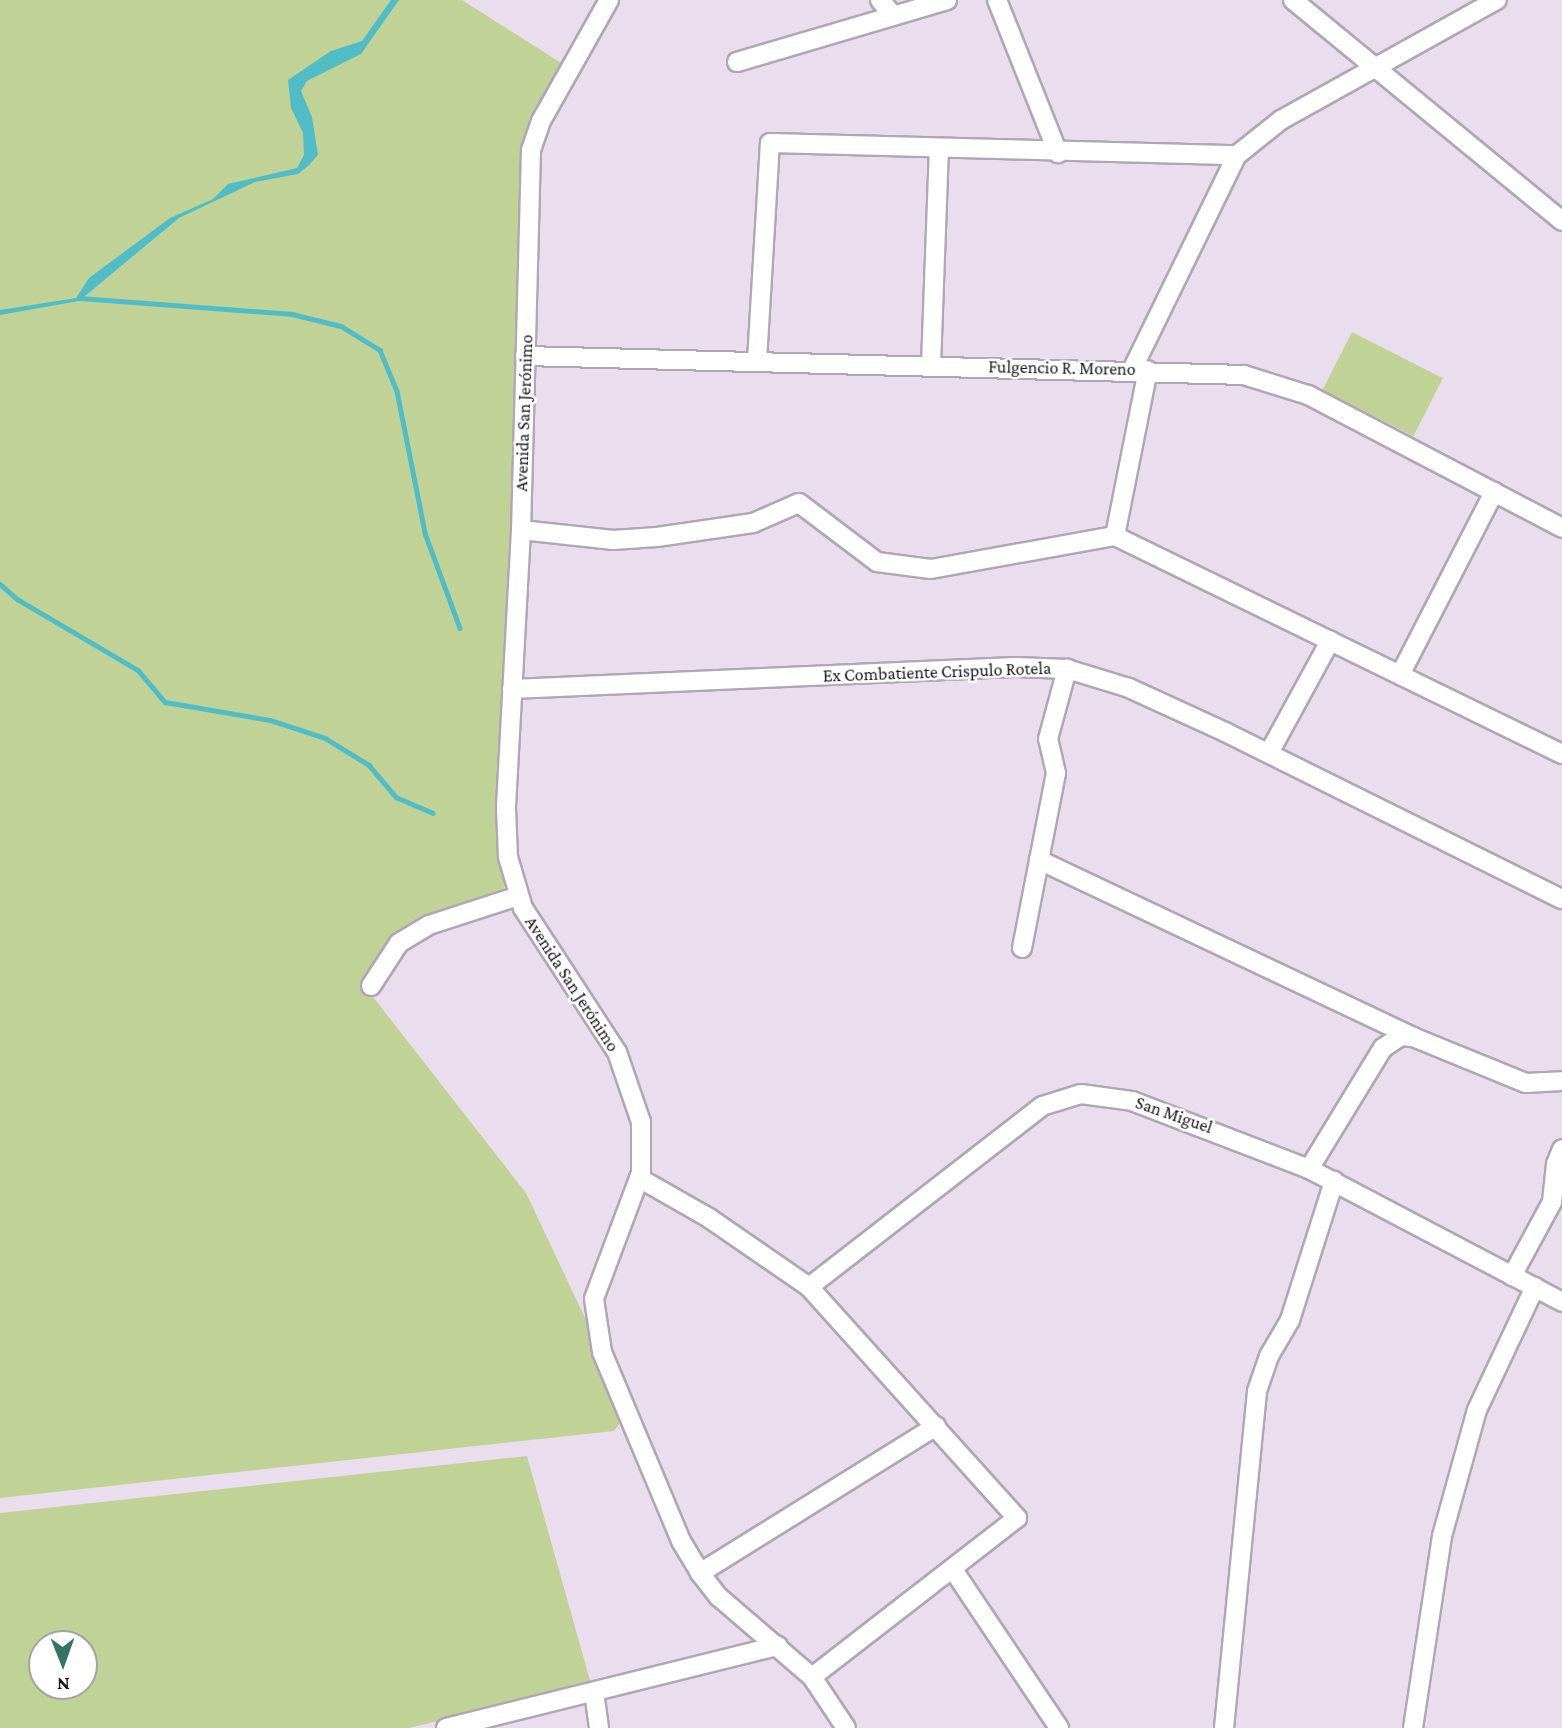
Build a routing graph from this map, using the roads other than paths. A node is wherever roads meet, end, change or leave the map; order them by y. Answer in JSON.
{"nodes":[{"id":1,"x":609,"y":0,"type":"edge"},
{"id":2,"x":880,"y":0,"type":"edge"},
{"id":3,"x":947,"y":0,"type":"edge"},
{"id":4,"x":997,"y":0,"type":"edge"},
{"id":5,"x":1293,"y":0,"type":"edge"},
{"id":6,"x":1497,"y":0,"type":"edge"},
{"id":7,"x":893,"y":15,"type":"junction"},
{"id":8,"x":737,"y":62,"type":"dead end"},
{"id":9,"x":1375,"y":68,"type":"junction"},
{"id":10,"x":939,"y":149,"type":"junction"},
{"id":11,"x":1058,"y":153,"type":"junction"},
{"id":12,"x":1237,"y":155,"type":"junction"},
{"id":13,"x":1562,"y":221,"type":"edge"},
{"id":14,"x":525,"y":356,"type":"junction"},
{"id":15,"x":757,"y":360,"type":"junction"},
{"id":16,"x":931,"y":365,"type":"junction"},
{"id":17,"x":1140,"y":370,"type":"junction"},
{"id":18,"x":1494,"y":492,"type":"junction"},
{"id":19,"x":1562,"y":528,"type":"edge"},
{"id":20,"x":521,"y":530,"type":"junction"},
{"id":21,"x":1115,"y":536,"type":"junction"},
{"id":22,"x":1330,"y":641,"type":"junction"},
{"id":23,"x":1068,"y":669,"type":"junction"},
{"id":24,"x":1400,"y":675,"type":"junction"},
{"id":25,"x":512,"y":689,"type":"junction"},
{"id":26,"x":1269,"y":754,"type":"junction"},
{"id":27,"x":1562,"y":754,"type":"edge"},
{"id":28,"x":1039,"y":860,"type":"junction"},
{"id":29,"x":518,"y":896,"type":"junction"},
{"id":30,"x":1562,"y":899,"type":"edge"},
{"id":31,"x":1022,"y":948,"type":"dead end"},
{"id":32,"x":371,"y":986,"type":"dead end"},
{"id":33,"x":1413,"y":1037,"type":"junction"},
{"id":34,"x":1562,"y":1081,"type":"edge"},
{"id":35,"x":1562,"y":1149,"type":"edge"},
{"id":36,"x":1309,"y":1169,"type":"junction"},
{"id":37,"x":639,"y":1178,"type":"junction"},
{"id":38,"x":1334,"y":1181,"type":"junction"},
{"id":39,"x":1512,"y":1276,"type":"junction"},
{"id":40,"x":809,"y":1287,"type":"junction"},
{"id":41,"x":1535,"y":1287,"type":"junction"},
{"id":42,"x":1562,"y":1302,"type":"edge"},
{"id":43,"x":936,"y":1426,"type":"junction"},
{"id":44,"x":954,"y":1571,"type":"junction"},
{"id":45,"x":699,"y":1573,"type":"junction"},
{"id":46,"x":778,"y":1646,"type":"junction"},
{"id":47,"x":812,"y":1677,"type":"junction"},
{"id":48,"x":594,"y":1692,"type":"junction"},
{"id":49,"x":491,"y":1723,"type":"edge"},
{"id":50,"x":446,"y":1728,"type":"edge"},
{"id":51,"x":599,"y":1728,"type":"edge"},
{"id":52,"x":846,"y":1728,"type":"edge"},
{"id":53,"x":1059,"y":1728,"type":"edge"},
{"id":54,"x":1224,"y":1728,"type":"edge"},
{"id":55,"x":1413,"y":1728,"type":"edge"}],
"edges":[{"from":1,"to":14,"type":"street","name":"Avenida San Jerónimo"},
{"from":2,"to":7,"type":"street"},
{"from":3,"to":7,"type":"street"},
{"from":4,"to":11,"type":"street"},
{"from":5,"to":9,"type":"street"},
{"from":6,"to":9,"type":"street"},
{"from":7,"to":8,"type":"street"},
{"from":9,"to":12,"type":"street"},
{"from":9,"to":13,"type":"street"},
{"from":10,"to":11,"type":"street"},
{"from":10,"to":15,"type":"street"},
{"from":10,"to":16,"type":"street"},
{"from":11,"to":12,"type":"street"},
{"from":12,"to":17,"type":"street"},
{"from":14,"to":15,"type":"street","name":"Fulgencio R. Moreno"},
{"from":14,"to":20,"type":"street","name":"Avenida San Jerónimo"},
{"from":15,"to":16,"type":"street","name":"Fulgencio R. Moreno"},
{"from":16,"to":17,"type":"street","name":"Fulgencio R. Moreno"},
{"from":17,"to":18,"type":"street","name":"Fulgencio R. Moreno"},
{"from":17,"to":21,"type":"street"},
{"from":18,"to":19,"type":"street","name":"Fulgencio R. Moreno"},
{"from":18,"to":24,"type":"street"},
{"from":20,"to":21,"type":"street"},
{"from":20,"to":25,"type":"street","name":"Avenida San Jerónimo"},
{"from":21,"to":22,"type":"street"},
{"from":22,"to":24,"type":"street"},
{"from":22,"to":26,"type":"street"},
{"from":23,"to":25,"type":"street","name":"Ex Combatiente Crispulo Rotela"},
{"from":23,"to":26,"type":"street","name":"Ex Combatiente Crispulo Rotela"},
{"from":23,"to":28,"type":"street"},
{"from":24,"to":27,"type":"street"},
{"from":25,"to":29,"type":"street","name":"Avenida San Jerónimo"},
{"from":26,"to":30,"type":"street","name":"Ex Combatiente Crispulo Rotela"},
{"from":28,"to":31,"type":"street"},
{"from":28,"to":33,"type":"street"},
{"from":29,"to":32,"type":"street"},
{"from":29,"to":37,"type":"street","name":"Avenida San Jerónimo"},
{"from":33,"to":34,"type":"street"},
{"from":33,"to":36,"type":"street"},
{"from":35,"to":39,"type":"street"},
{"from":36,"to":38,"type":"street","name":"San Miguel"},
{"from":36,"to":40,"type":"street","name":"San Miguel"},
{"from":37,"to":40,"type":"street"},
{"from":37,"to":45,"type":"street","name":"Avenida San Jerónimo"},
{"from":38,"to":39,"type":"street","name":"San Miguel"},
{"from":38,"to":54,"type":"street"},
{"from":39,"to":41,"type":"street","name":"San Miguel"},
{"from":40,"to":43,"type":"street"},
{"from":41,"to":42,"type":"street","name":"San Miguel"},
{"from":41,"to":55,"type":"street"},
{"from":43,"to":44,"type":"street"},
{"from":43,"to":45,"type":"street"},
{"from":44,"to":47,"type":"street"},
{"from":44,"to":53,"type":"street"},
{"from":45,"to":46,"type":"street","name":"Avenida San Jerónimo"},
{"from":46,"to":47,"type":"street","name":"Avenida San Jerónimo"},
{"from":46,"to":48,"type":"street"},
{"from":47,"to":52,"type":"street","name":"Avenida San Jerónimo"},
{"from":48,"to":49,"type":"street"},
{"from":48,"to":51,"type":"street"},
{"from":49,"to":50,"type":"street"}]}
